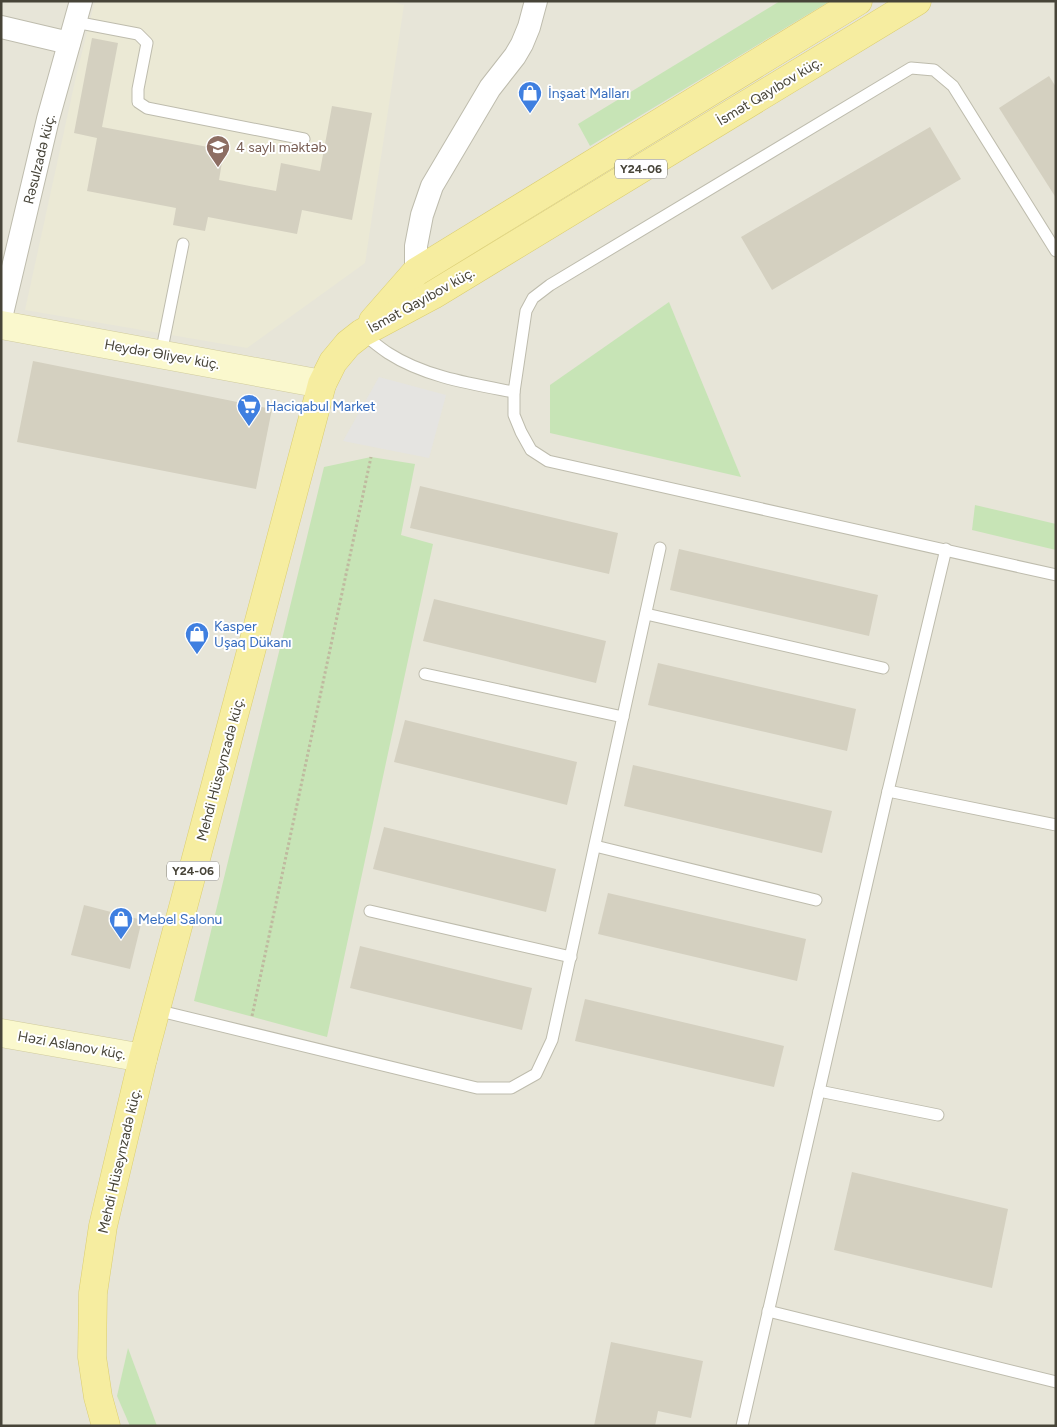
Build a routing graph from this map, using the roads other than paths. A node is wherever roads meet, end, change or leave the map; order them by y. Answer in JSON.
{"nodes":[{"id":1,"x":536,"y":1,"type":"edge"},
{"id":2,"x":858,"y":1,"type":"edge"},
{"id":3,"x":917,"y":1,"type":"edge"},
{"id":4,"x":75,"y":22,"type":"edge"},
{"id":5,"x":1,"y":27,"type":"edge"},
{"id":6,"x":304,"y":139,"type":"dead end"},
{"id":7,"x":183,"y":244,"type":"dead end"},
{"id":8,"x":1056,"y":251,"type":"edge"},
{"id":9,"x":416,"y":272,"type":"junction"},
{"id":10,"x":1,"y":318,"type":"edge"},
{"id":11,"x":1,"y":325,"type":"edge"},
{"id":12,"x":362,"y":333,"type":"junction"},
{"id":13,"x":161,"y":354,"type":"junction"},
{"id":14,"x":322,"y":384,"type":"junction"},
{"id":15,"x":514,"y":392,"type":"junction"},
{"id":16,"x":660,"y":548,"type":"dead end"},
{"id":17,"x":946,"y":549,"type":"junction"},
{"id":18,"x":1056,"y":575,"type":"edge"},
{"id":19,"x":646,"y":614,"type":"junction"},
{"id":20,"x":883,"y":668,"type":"dead end"},
{"id":21,"x":425,"y":674,"type":"dead end"},
{"id":22,"x":623,"y":717,"type":"junction"},
{"id":23,"x":888,"y":792,"type":"junction"},
{"id":24,"x":1056,"y":825,"type":"edge"},
{"id":25,"x":595,"y":846,"type":"junction"},
{"id":26,"x":816,"y":900,"type":"dead end"},
{"id":27,"x":370,"y":911,"type":"dead end"},
{"id":28,"x":571,"y":957,"type":"junction"},
{"id":29,"x":156,"y":1010,"type":"junction"},
{"id":30,"x":1,"y":1033,"type":"edge"},
{"id":31,"x":143,"y":1058,"type":"junction"},
{"id":32,"x":819,"y":1091,"type":"junction"},
{"id":33,"x":938,"y":1115,"type":"dead end"},
{"id":34,"x":768,"y":1311,"type":"junction"},
{"id":35,"x":1056,"y":1382,"type":"edge"},
{"id":36,"x":106,"y":1426,"type":"edge"},
{"id":37,"x":742,"y":1426,"type":"edge"}],
"edges":[{"from":1,"to":9,"type":"street"},
{"from":2,"to":9,"type":"main road","name":"İsmət Qayıbov küç.","number":"Y24-06"},
{"from":3,"to":12,"type":"main road","name":"İsmət Qayıbov küç.","number":"Y24-06"},
{"from":4,"to":5,"type":"street"},
{"from":4,"to":6,"type":"lane"},
{"from":4,"to":10,"type":"street","name":"Rəsulzadə küç."},
{"from":7,"to":13,"type":"lane"},
{"from":8,"to":15,"type":"lane"},
{"from":9,"to":12,"type":"main road","name":"İsmət Qayıbov küç.","number":"Y24-06"},
{"from":11,"to":13,"type":"main road","name":"Heydər Əliyev küç."},
{"from":12,"to":14,"type":"main road","name":"Mehdi Hüseynzadə küç.","number":"Y24-06"},
{"from":12,"to":15,"type":"lane"},
{"from":13,"to":14,"type":"main road","name":"Heydər Əliyev küç."},
{"from":14,"to":29,"type":"main road","name":"Mehdi Hüseynzadə küç.","number":"Y24-06"},
{"from":15,"to":17,"type":"lane"},
{"from":16,"to":19,"type":"lane"},
{"from":17,"to":18,"type":"lane"},
{"from":17,"to":23,"type":"lane"},
{"from":19,"to":20,"type":"lane"},
{"from":19,"to":22,"type":"lane"},
{"from":21,"to":22,"type":"lane"},
{"from":22,"to":25,"type":"lane"},
{"from":23,"to":24,"type":"lane"},
{"from":23,"to":32,"type":"lane"},
{"from":25,"to":26,"type":"lane"},
{"from":25,"to":28,"type":"lane"},
{"from":27,"to":28,"type":"lane"},
{"from":28,"to":29,"type":"lane"},
{"from":29,"to":31,"type":"main road","name":"Mehdi Hüseynzadə küç.","number":"Y24-06"},
{"from":30,"to":31,"type":"main road","name":"Həzi Aslanov küç."},
{"from":31,"to":36,"type":"main road","name":"Mehdi Hüseynzadə küç.","number":"Y24-06"},
{"from":32,"to":33,"type":"lane"},
{"from":32,"to":34,"type":"lane"},
{"from":34,"to":35,"type":"lane"},
{"from":34,"to":37,"type":"lane"}]}
